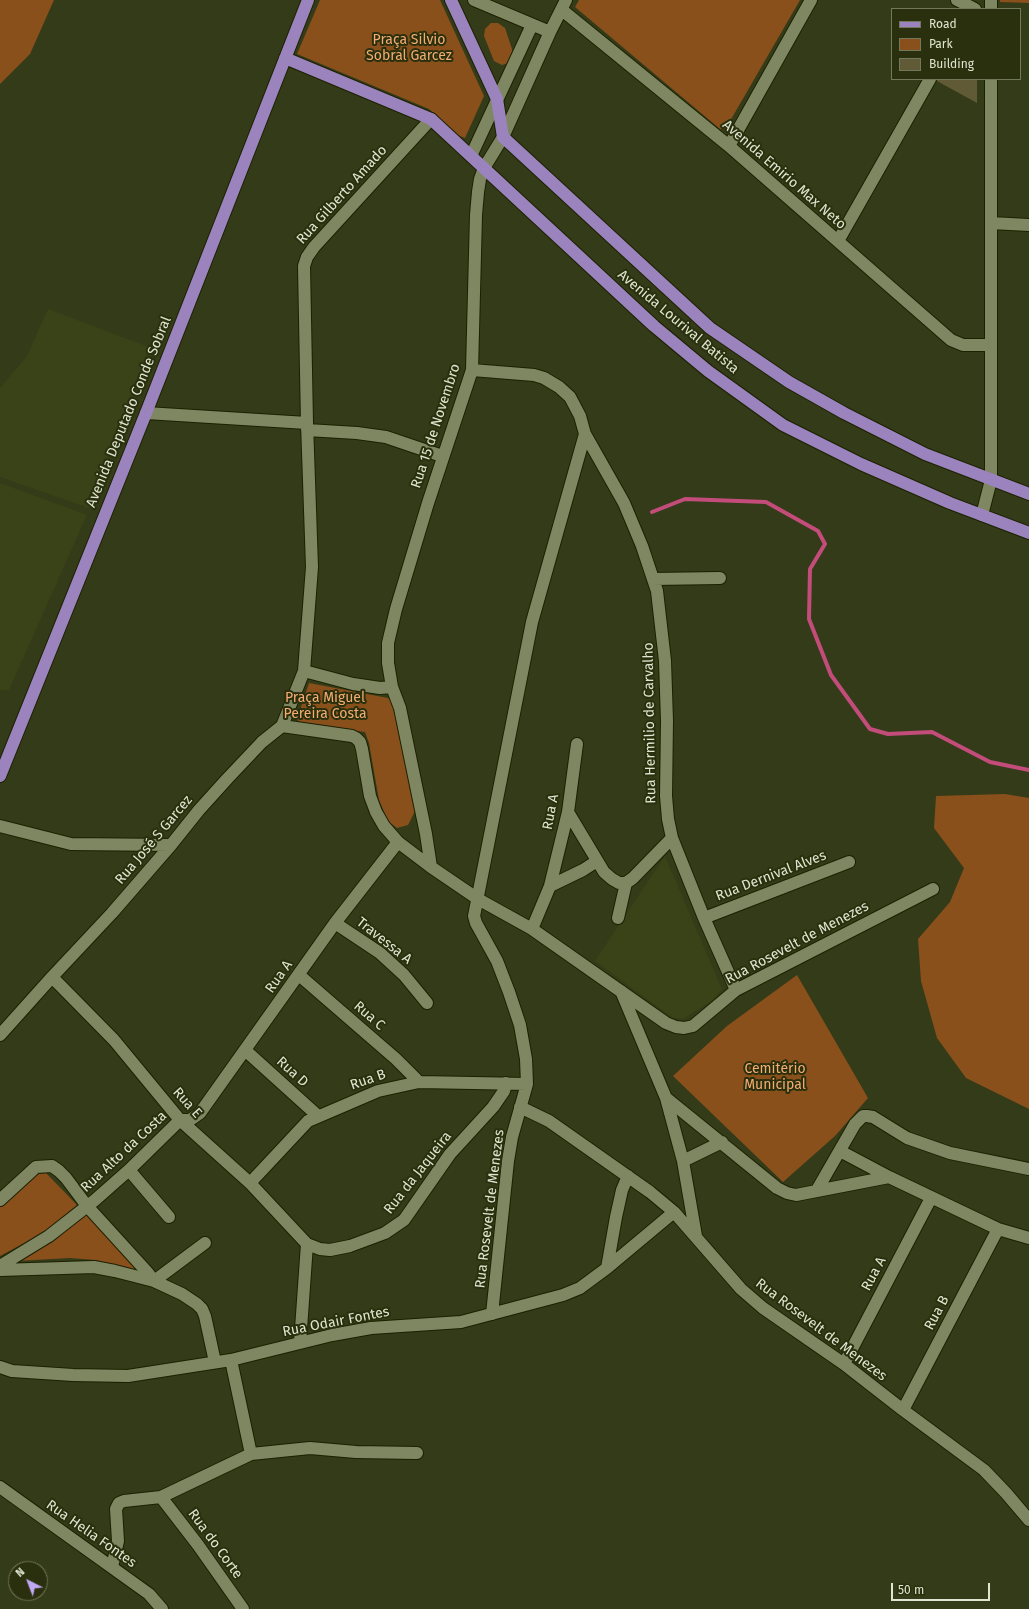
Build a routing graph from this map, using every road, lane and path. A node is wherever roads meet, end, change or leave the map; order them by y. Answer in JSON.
{"nodes":[{"id":1,"x":308,"y":0,"type":"edge"},
{"id":2,"x":451,"y":0,"type":"edge"},
{"id":3,"x":474,"y":0,"type":"edge"},
{"id":4,"x":811,"y":0,"type":"edge"},
{"id":5,"x":957,"y":0,"type":"edge"},
{"id":6,"x":564,"y":5,"type":"edge"},
{"id":7,"x":971,"y":8,"type":"edge"},
{"id":8,"x":532,"y":25,"type":"junction"},
{"id":9,"x":550,"y":32,"type":"junction"},
{"id":10,"x":285,"y":58,"type":"junction"},
{"id":11,"x":929,"y":80,"type":"edge"},
{"id":12,"x":991,"y":80,"type":"edge"},
{"id":13,"x":497,"y":99,"type":"junction"},
{"id":14,"x":431,"y":119,"type":"junction"},
{"id":15,"x":503,"y":137,"type":"junction"},
{"id":16,"x":729,"y":146,"type":"junction"},
{"id":17,"x":471,"y":156,"type":"junction"},
{"id":18,"x":484,"y":168,"type":"junction"},
{"id":19,"x":991,"y":223,"type":"junction"},
{"id":20,"x":1029,"y":225,"type":"edge"},
{"id":21,"x":838,"y":241,"type":"junction"},
{"id":22,"x":992,"y":345,"type":"junction"},
{"id":23,"x":472,"y":370,"type":"junction"},
{"id":24,"x":146,"y":413,"type":"junction"},
{"id":25,"x":307,"y":426,"type":"junction"},
{"id":26,"x":585,"y":434,"type":"junction"},
{"id":27,"x":442,"y":456,"type":"junction"},
{"id":28,"x":991,"y":480,"type":"junction"},
{"id":29,"x":1029,"y":494,"type":"edge"},
{"id":30,"x":982,"y":515,"type":"junction"},
{"id":31,"x":1029,"y":533,"type":"edge"},
{"id":32,"x":720,"y":578,"type":"dead end"},
{"id":33,"x":653,"y":579,"type":"junction"},
{"id":34,"x":304,"y":671,"type":"junction"},
{"id":35,"x":392,"y":687,"type":"junction"},
{"id":36,"x":282,"y":726,"type":"junction"},
{"id":37,"x":577,"y":744,"type":"dead end"},
{"id":38,"x":0,"y":776,"type":"edge"},
{"id":39,"x":568,"y":812,"type":"junction"},
{"id":40,"x":0,"y":826,"type":"edge"},
{"id":41,"x":672,"y":838,"type":"junction"},
{"id":42,"x":398,"y":842,"type":"junction"},
{"id":43,"x":171,"y":845,"type":"junction"},
{"id":44,"x":597,"y":861,"type":"junction"},
{"id":45,"x":849,"y":862,"type":"dead end"},
{"id":46,"x":431,"y":867,"type":"junction"},
{"id":47,"x":626,"y":883,"type":"junction"},
{"id":48,"x":550,"y":886,"type":"junction"},
{"id":49,"x":933,"y":889,"type":"dead end"},
{"id":50,"x":478,"y":899,"type":"junction"},
{"id":51,"x":618,"y":918,"type":"dead end"},
{"id":52,"x":704,"y":918,"type":"junction"},
{"id":53,"x":335,"y":923,"type":"junction"},
{"id":54,"x":532,"y":929,"type":"junction"},
{"id":55,"x":299,"y":975,"type":"junction"},
{"id":56,"x":52,"y":977,"type":"junction"},
{"id":57,"x":621,"y":989,"type":"junction"},
{"id":58,"x":736,"y":990,"type":"junction"},
{"id":59,"x":428,"y":1003,"type":"dead end"},
{"id":60,"x":0,"y":1035,"type":"edge"},
{"id":61,"x":245,"y":1050,"type":"junction"},
{"id":62,"x":419,"y":1082,"type":"junction"},
{"id":63,"x":506,"y":1083,"type":"junction"},
{"id":64,"x":527,"y":1084,"type":"junction"},
{"id":65,"x":666,"y":1098,"type":"junction"},
{"id":66,"x":520,"y":1107,"type":"junction"},
{"id":67,"x":318,"y":1116,"type":"junction"},
{"id":68,"x":180,"y":1120,"type":"junction"},
{"id":69,"x":722,"y":1142,"type":"junction"},
{"id":70,"x":840,"y":1150,"type":"junction"},
{"id":71,"x":683,"y":1161,"type":"junction"},
{"id":72,"x":1029,"y":1169,"type":"edge"},
{"id":73,"x":129,"y":1170,"type":"junction"},
{"id":74,"x":628,"y":1176,"type":"junction"},
{"id":75,"x":889,"y":1177,"type":"junction"},
{"id":76,"x":250,"y":1183,"type":"junction"},
{"id":77,"x":817,"y":1190,"type":"junction"},
{"id":78,"x":931,"y":1198,"type":"junction"},
{"id":79,"x":0,"y":1200,"type":"edge"},
{"id":80,"x":87,"y":1206,"type":"junction"},
{"id":81,"x":674,"y":1212,"type":"junction"},
{"id":82,"x":169,"y":1217,"type":"dead end"},
{"id":83,"x":998,"y":1229,"type":"junction"},
{"id":84,"x":696,"y":1236,"type":"junction"},
{"id":85,"x":1029,"y":1238,"type":"edge"},
{"id":86,"x":205,"y":1243,"type":"dead end"},
{"id":87,"x":307,"y":1244,"type":"junction"},
{"id":88,"x":0,"y":1266,"type":"edge"},
{"id":89,"x":608,"y":1268,"type":"junction"},
{"id":90,"x":0,"y":1270,"type":"edge"},
{"id":91,"x":154,"y":1281,"type":"junction"},
{"id":92,"x":492,"y":1314,"type":"junction"},
{"id":93,"x":300,"y":1342,"type":"junction"},
{"id":94,"x":231,"y":1360,"type":"junction"},
{"id":95,"x":215,"y":1362,"type":"junction"},
{"id":96,"x":844,"y":1364,"type":"junction"},
{"id":97,"x":0,"y":1367,"type":"edge"},
{"id":98,"x":903,"y":1410,"type":"junction"},
{"id":99,"x":417,"y":1453,"type":"dead end"},
{"id":100,"x":252,"y":1454,"type":"junction"},
{"id":101,"x":0,"y":1487,"type":"edge"},
{"id":102,"x":161,"y":1497,"type":"junction"},
{"id":103,"x":1029,"y":1520,"type":"edge"},
{"id":104,"x":112,"y":1567,"type":"junction"},
{"id":105,"x":162,"y":1609,"type":"edge"},
{"id":106,"x":243,"y":1609,"type":"edge"}],
"edges":[{"from":1,"to":10,"type":"main road"},
{"from":2,"to":13,"type":"main road"},
{"from":3,"to":8,"type":"street"},
{"from":4,"to":16,"type":"street"},
{"from":5,"to":7,"type":"street"},
{"from":6,"to":9,"type":"street"},
{"from":6,"to":16,"type":"street","name":"Avenida Emirio Max Neto"},
{"from":8,"to":9,"type":"street"},
{"from":8,"to":13,"type":"street"},
{"from":9,"to":15,"type":"street"},
{"from":10,"to":14,"type":"main road"},
{"from":10,"to":24,"type":"main road","name":"Avenida Deputado Conde Sobral"},
{"from":11,"to":21,"type":"street"},
{"from":12,"to":19,"type":"street"},
{"from":13,"to":15,"type":"main road"},
{"from":13,"to":17,"type":"street"},
{"from":14,"to":17,"type":"main road"},
{"from":14,"to":25,"type":"street","name":"Rua Gilberto Amado"},
{"from":15,"to":18,"type":"street"},
{"from":15,"to":28,"type":"main road","name":"Avenida Lourival Batista"},
{"from":16,"to":21,"type":"street","name":"Avenida Emirio Max Neto"},
{"from":17,"to":18,"type":"main road"},
{"from":18,"to":23,"type":"street","name":"Rua 15 de Novembro"},
{"from":18,"to":30,"type":"main road","name":"Avenida Lourival Batista"},
{"from":19,"to":20,"type":"street"},
{"from":19,"to":22,"type":"street"},
{"from":21,"to":22,"type":"street","name":"Avenida Emirio Max Neto"},
{"from":22,"to":28,"type":"street"},
{"from":23,"to":26,"type":"street","name":"Rua Hermilio de Carvalho"},
{"from":23,"to":27,"type":"street","name":"Rua 15 de Novembro"},
{"from":24,"to":25,"type":"street"},
{"from":24,"to":38,"type":"main road","name":"Avenida Deputado Conde Sobral"},
{"from":25,"to":27,"type":"street"},
{"from":25,"to":34,"type":"street","name":"Rua Gilberto Amado"},
{"from":26,"to":33,"type":"street","name":"Rua Hermilio de Carvalho"},
{"from":26,"to":50,"type":"street"},
{"from":27,"to":35,"type":"street","name":"Rua 15 de Novembro"},
{"from":28,"to":29,"type":"main road","name":"Avenida Lourival Batista"},
{"from":28,"to":30,"type":"street"},
{"from":30,"to":31,"type":"main road","name":"Avenida Lourival Batista"},
{"from":32,"to":33,"type":"street"},
{"from":33,"to":41,"type":"street","name":"Rua Hermilio de Carvalho"},
{"from":34,"to":35,"type":"street"},
{"from":34,"to":36,"type":"street"},
{"from":35,"to":46,"type":"street"},
{"from":36,"to":42,"type":"street"},
{"from":36,"to":43,"type":"street","name":"Rua José S Garcez"},
{"from":37,"to":39,"type":"street","name":"Rua A"},
{"from":39,"to":44,"type":"street"},
{"from":39,"to":48,"type":"street","name":"Rua A"},
{"from":40,"to":43,"type":"street"},
{"from":41,"to":47,"type":"street"},
{"from":41,"to":52,"type":"street","name":"Rua Hermilio de Carvalho"},
{"from":42,"to":46,"type":"street"},
{"from":42,"to":53,"type":"street","name":"Rua A"},
{"from":43,"to":56,"type":"street","name":"Rua José S Garcez"},
{"from":44,"to":47,"type":"street"},
{"from":44,"to":48,"type":"street"},
{"from":45,"to":52,"type":"street","name":"Rua Dernival Alves"},
{"from":46,"to":50,"type":"street","name":"Rua Rosevelt de Menezes"},
{"from":47,"to":51,"type":"street"},
{"from":48,"to":54,"type":"street","name":"Rua A"},
{"from":49,"to":58,"type":"street","name":"Rua Rosevelt de Menezes"},
{"from":50,"to":54,"type":"street","name":"Rua Rosevelt de Menezes"},
{"from":50,"to":64,"type":"street","name":"Rua Rosevelt de Menezes"},
{"from":52,"to":58,"type":"street","name":"Rua Hermilio de Carvalho"},
{"from":53,"to":55,"type":"street","name":"Rua A"},
{"from":53,"to":59,"type":"street","name":"Travessa A"},
{"from":54,"to":57,"type":"street","name":"Rua Rosevelt de Menezes"},
{"from":55,"to":61,"type":"street","name":"Rua A"},
{"from":55,"to":62,"type":"street","name":"Rua C"},
{"from":56,"to":60,"type":"street","name":"Rua José S Garcez"},
{"from":56,"to":68,"type":"street","name":"Rua E"},
{"from":57,"to":58,"type":"street","name":"Rua Rosevelt de Menezes"},
{"from":57,"to":65,"type":"street"},
{"from":61,"to":67,"type":"street","name":"Rua D"},
{"from":61,"to":68,"type":"street","name":"Rua A"},
{"from":62,"to":63,"type":"street","name":"Rua B"},
{"from":62,"to":67,"type":"street","name":"Rua B"},
{"from":63,"to":64,"type":"street","name":"Rua B"},
{"from":63,"to":87,"type":"street","name":"Rua da Jaqueira"},
{"from":64,"to":66,"type":"street","name":"Rua Rosevelt de Menezes"},
{"from":65,"to":69,"type":"street"},
{"from":65,"to":71,"type":"street"},
{"from":66,"to":74,"type":"street","name":"Rua Rosevelt de Menezes"},
{"from":66,"to":92,"type":"street","name":"Rua Rosevelt de Menezes"},
{"from":67,"to":76,"type":"street","name":"Rua B"},
{"from":68,"to":73,"type":"street","name":"Rua Alto da Costa"},
{"from":68,"to":76,"type":"street","name":"Rua E"},
{"from":69,"to":71,"type":"street"},
{"from":69,"to":77,"type":"street"},
{"from":70,"to":72,"type":"street"},
{"from":70,"to":75,"type":"street"},
{"from":70,"to":77,"type":"street"},
{"from":71,"to":84,"type":"street"},
{"from":73,"to":80,"type":"street","name":"Rua Alto da Costa"},
{"from":73,"to":82,"type":"street"},
{"from":74,"to":81,"type":"street","name":"Rua Rosevelt de Menezes"},
{"from":74,"to":89,"type":"street"},
{"from":75,"to":77,"type":"street"},
{"from":75,"to":78,"type":"street"},
{"from":76,"to":87,"type":"street","name":"Rua E"},
{"from":78,"to":83,"type":"street"},
{"from":78,"to":96,"type":"street","name":"Rua A"},
{"from":79,"to":80,"type":"street"},
{"from":80,"to":88,"type":"street","name":"Rua Alto da Costa"},
{"from":80,"to":91,"type":"street"},
{"from":81,"to":84,"type":"street","name":"Rua Rosevelt de Menezes"},
{"from":81,"to":89,"type":"street","name":"Rua Odair Fontes"},
{"from":83,"to":85,"type":"street"},
{"from":83,"to":98,"type":"street","name":"Rua B"},
{"from":84,"to":96,"type":"street","name":"Rua Rosevelt de Menezes"},
{"from":86,"to":91,"type":"street"},
{"from":87,"to":93,"type":"street"},
{"from":89,"to":92,"type":"street","name":"Rua Odair Fontes"},
{"from":90,"to":91,"type":"street"},
{"from":91,"to":95,"type":"street"},
{"from":92,"to":93,"type":"street","name":"Rua Odair Fontes"},
{"from":93,"to":94,"type":"street","name":"Rua Odair Fontes"},
{"from":94,"to":95,"type":"street","name":"Rua Odair Fontes"},
{"from":94,"to":100,"type":"street"},
{"from":95,"to":97,"type":"street","name":"Rua Odair Fontes"},
{"from":96,"to":98,"type":"street","name":"Rua Rosevelt de Menezes"},
{"from":98,"to":103,"type":"street","name":"Rua Rosevelt de Menezes"},
{"from":99,"to":100,"type":"street"},
{"from":100,"to":102,"type":"street"},
{"from":101,"to":104,"type":"street","name":"Rua Helia Fontes"},
{"from":102,"to":104,"type":"street"},
{"from":102,"to":106,"type":"street","name":"Rua do Corte"},
{"from":104,"to":105,"type":"street","name":"Rua Helia Fontes"}]}
